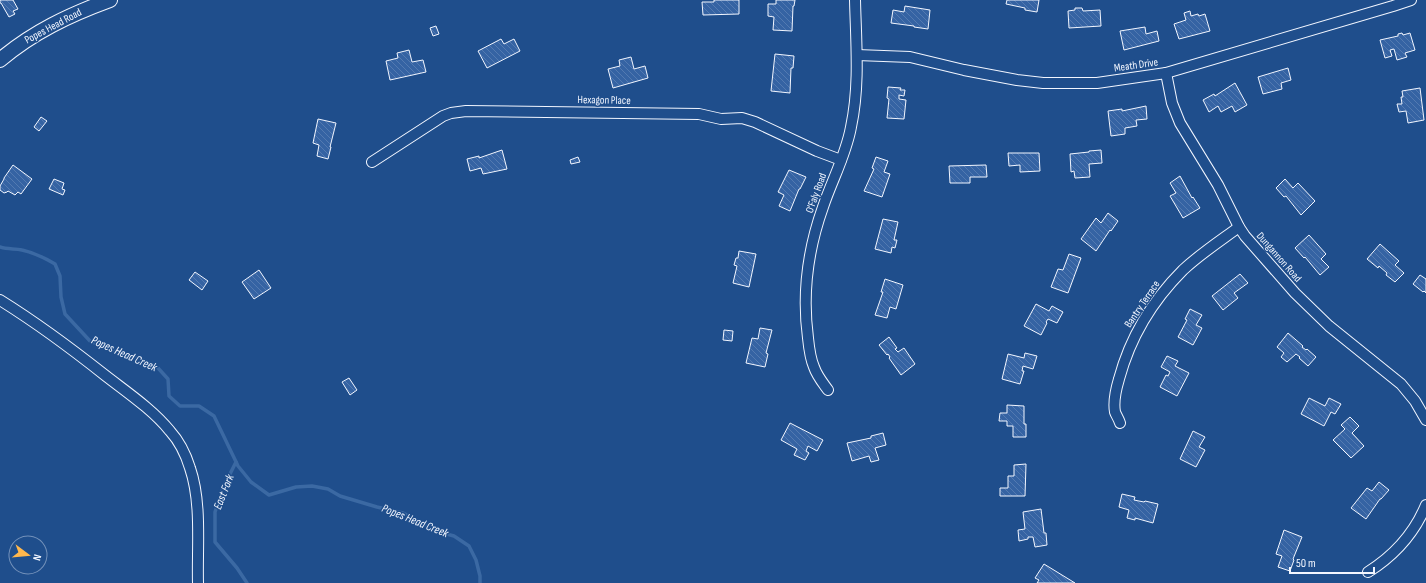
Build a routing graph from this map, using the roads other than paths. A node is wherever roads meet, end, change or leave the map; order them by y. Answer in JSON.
{"nodes":[{"id":1,"x":110,"y":0,"type":"edge"},
{"id":2,"x":855,"y":0,"type":"edge"},
{"id":3,"x":1411,"y":0,"type":"edge"},
{"id":4,"x":857,"y":55,"type":"junction"},
{"id":5,"x":0,"y":60,"type":"edge"},
{"id":6,"x":1166,"y":73,"type":"junction"},
{"id":7,"x":841,"y":160,"type":"junction"},
{"id":8,"x":372,"y":162,"type":"dead end"},
{"id":9,"x":1239,"y":227,"type":"junction"},
{"id":10,"x":0,"y":300,"type":"edge"},
{"id":11,"x":828,"y":390,"type":"dead end"},
{"id":12,"x":1426,"y":420,"type":"edge"},
{"id":13,"x":1120,"y":423,"type":"dead end"},
{"id":14,"x":1426,"y":505,"type":"edge"},
{"id":15,"x":1368,"y":572,"type":"dead end"},
{"id":16,"x":198,"y":583,"type":"edge"}],
"edges":[{"from":1,"to":5,"type":"street","name":"Popes Head Road"},
{"from":2,"to":4,"type":"street","name":"O'Faly Road"},
{"from":3,"to":6,"type":"street","name":"Meath Drive"},
{"from":4,"to":6,"type":"street","name":"Meath Drive"},
{"from":4,"to":7,"type":"street","name":"O'Faly Road"},
{"from":6,"to":9,"type":"street","name":"Dungannon Road"},
{"from":7,"to":8,"type":"street","name":"Hexagon Place"},
{"from":7,"to":11,"type":"street","name":"O'Faly Road"},
{"from":9,"to":12,"type":"street","name":"Dungannon Road"},
{"from":9,"to":13,"type":"street","name":"Bantry Terrace"},
{"from":10,"to":16,"type":"street"},
{"from":14,"to":15,"type":"street"}]}
